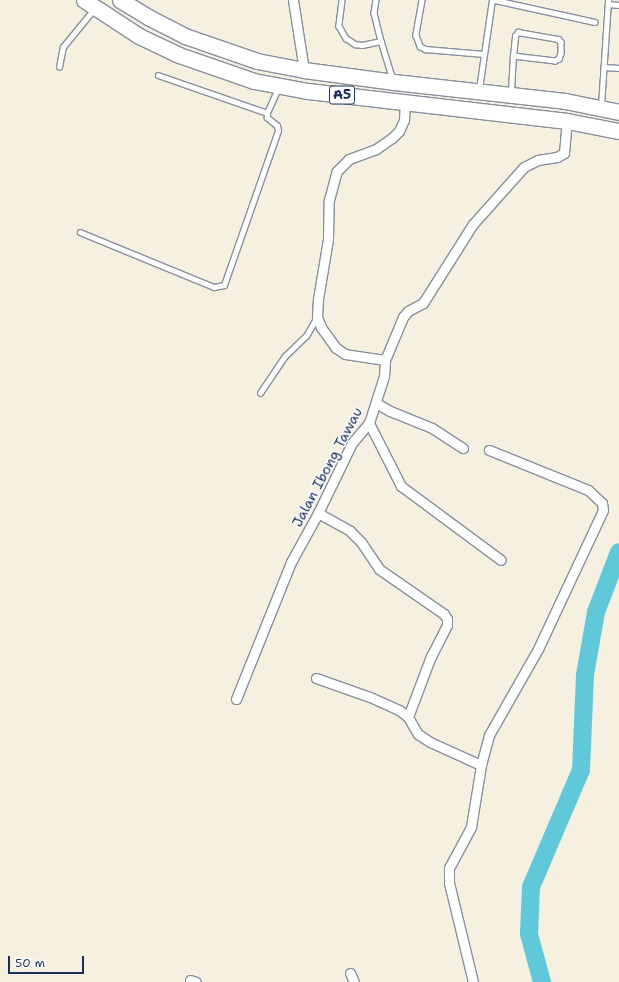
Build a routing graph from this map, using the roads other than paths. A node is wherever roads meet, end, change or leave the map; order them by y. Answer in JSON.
{"nodes":[{"id":1,"x":120,"y":0,"type":"edge"},
{"id":2,"x":293,"y":0,"type":"edge"},
{"id":3,"x":342,"y":0,"type":"edge"},
{"id":4,"x":376,"y":0,"type":"edge"},
{"id":5,"x":422,"y":0,"type":"edge"},
{"id":6,"x":493,"y":0,"type":"edge"},
{"id":7,"x":608,"y":2,"type":"edge"},
{"id":8,"x":93,"y":3,"type":"edge"},
{"id":9,"x":619,"y":5,"type":"edge"},
{"id":10,"x":594,"y":22,"type":"dead end"},
{"id":11,"x":381,"y":42,"type":"junction"},
{"id":12,"x":484,"y":54,"type":"junction"},
{"id":13,"x":513,"y":56,"type":"junction"},
{"id":14,"x":60,"y":67,"type":"dead end"},
{"id":15,"x":604,"y":67,"type":"junction"},
{"id":16,"x":619,"y":68,"type":"edge"},
{"id":17,"x":304,"y":70,"type":"junction"},
{"id":18,"x":158,"y":75,"type":"dead end"},
{"id":19,"x":394,"y":82,"type":"junction"},
{"id":20,"x":278,"y":86,"type":"junction"},
{"id":21,"x":478,"y":90,"type":"junction"},
{"id":22,"x":511,"y":94,"type":"junction"},
{"id":23,"x":405,"y":103,"type":"junction"},
{"id":24,"x":600,"y":107,"type":"junction"},
{"id":25,"x":619,"y":112,"type":"edge"},
{"id":26,"x":267,"y":113,"type":"junction"},
{"id":27,"x":567,"y":121,"type":"junction"},
{"id":28,"x":619,"y":131,"type":"edge"},
{"id":29,"x":80,"y":232,"type":"dead end"},
{"id":30,"x":317,"y":317,"type":"junction"},
{"id":31,"x":385,"y":360,"type":"junction"},
{"id":32,"x":260,"y":393,"type":"dead end"},
{"id":33,"x":376,"y":403,"type":"junction"},
{"id":34,"x":369,"y":423,"type":"junction"},
{"id":35,"x":463,"y":448,"type":"dead end"},
{"id":36,"x":489,"y":450,"type":"dead end"},
{"id":37,"x":318,"y":513,"type":"junction"},
{"id":38,"x":501,"y":560,"type":"dead end"},
{"id":39,"x":316,"y":678,"type":"dead end"},
{"id":40,"x":236,"y":699,"type":"dead end"},
{"id":41,"x":408,"y":717,"type":"junction"},
{"id":42,"x":481,"y":765,"type":"junction"},
{"id":43,"x":473,"y":982,"type":"edge"}],
"edges":[{"from":1,"to":17,"type":"highway","number":"A5"},
{"from":2,"to":17,"type":"street"},
{"from":3,"to":11,"type":"lane"},
{"from":4,"to":11,"type":"lane"},
{"from":5,"to":12,"type":"lane"},
{"from":6,"to":10,"type":"lane"},
{"from":6,"to":12,"type":"lane"},
{"from":7,"to":9,"type":"lane"},
{"from":7,"to":15,"type":"lane"},
{"from":8,"to":14,"type":"lane"},
{"from":8,"to":20,"type":"highway","number":"A5"},
{"from":11,"to":19,"type":"lane"},
{"from":12,"to":21,"type":"lane"},
{"from":13,"to":13,"type":"lane"},
{"from":13,"to":22,"type":"lane"},
{"from":15,"to":16,"type":"lane"},
{"from":15,"to":24,"type":"lane"},
{"from":17,"to":19,"type":"highway","number":"A5"},
{"from":18,"to":26,"type":"lane"},
{"from":19,"to":21,"type":"highway","number":"A5"},
{"from":20,"to":23,"type":"highway","number":"A5"},
{"from":20,"to":26,"type":"lane"},
{"from":21,"to":22,"type":"highway","number":"A5"},
{"from":22,"to":24,"type":"highway","number":"A5"},
{"from":23,"to":27,"type":"highway","number":"A5"},
{"from":23,"to":30,"type":"street"},
{"from":24,"to":25,"type":"highway","number":"A5"},
{"from":26,"to":29,"type":"lane"},
{"from":27,"to":28,"type":"highway","number":"A5"},
{"from":27,"to":31,"type":"street","name":"Jalan Ibong Tawau"},
{"from":30,"to":31,"type":"street"},
{"from":30,"to":32,"type":"lane"},
{"from":31,"to":33,"type":"street","name":"Jalan Ibong Tawau"},
{"from":33,"to":34,"type":"street","name":"Jalan Ibong Tawau"},
{"from":33,"to":35,"type":"street"},
{"from":34,"to":37,"type":"street","name":"Jalan Ibong Tawau"},
{"from":34,"to":38,"type":"street"},
{"from":36,"to":42,"type":"street"},
{"from":37,"to":40,"type":"street","name":"Jalan Ibong Tawau"},
{"from":37,"to":41,"type":"street"},
{"from":39,"to":41,"type":"street"},
{"from":41,"to":42,"type":"street"},
{"from":42,"to":43,"type":"street"}]}
